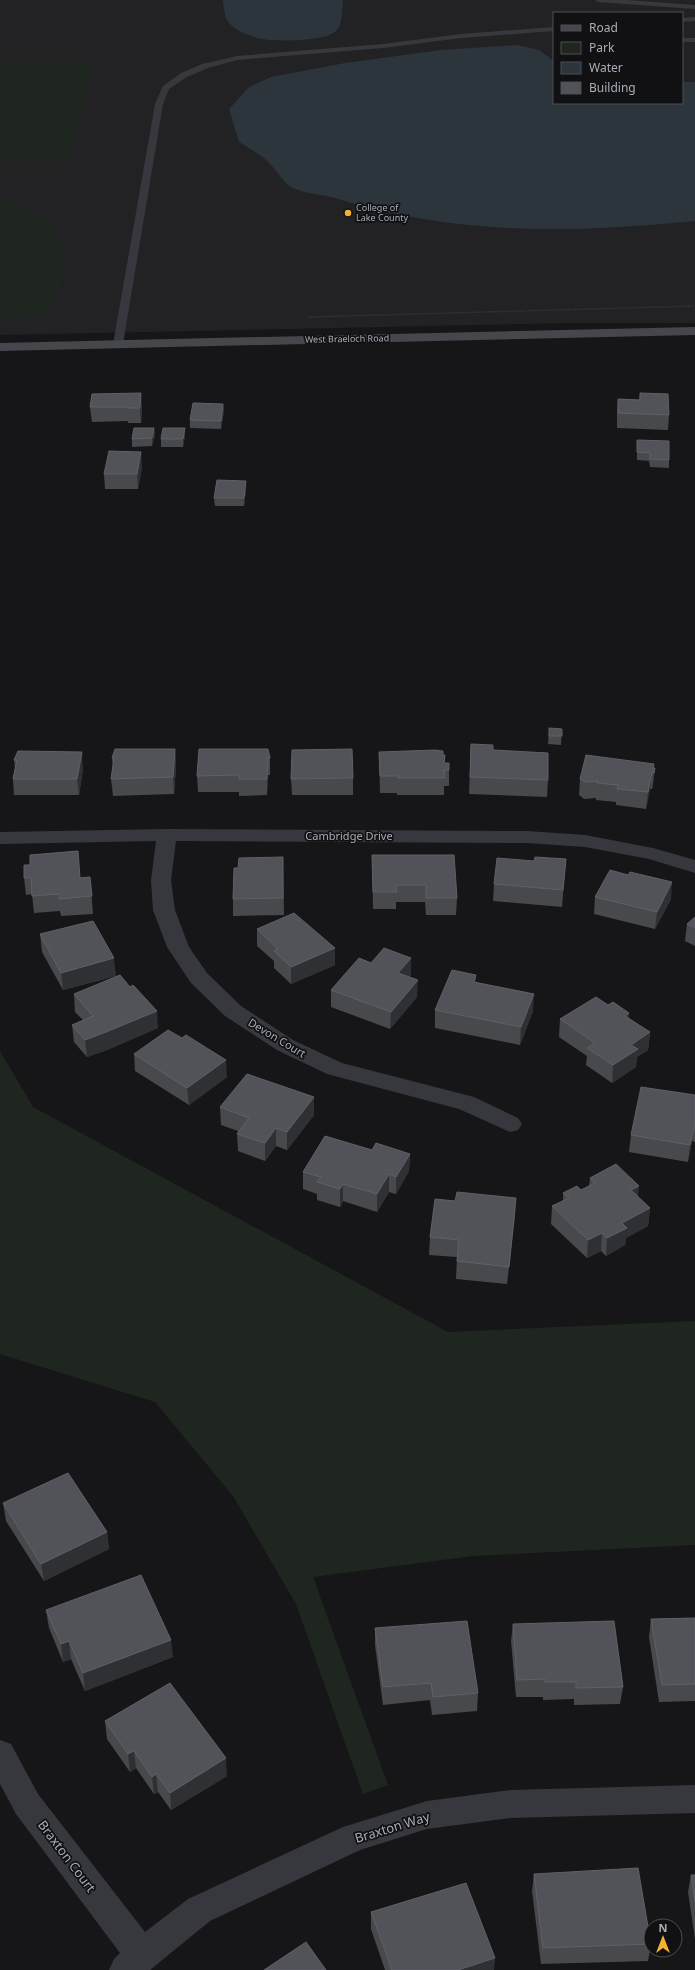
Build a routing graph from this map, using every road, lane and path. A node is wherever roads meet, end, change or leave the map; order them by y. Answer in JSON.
{"nodes":[{"id":1,"x":598,"y":0,"type":"edge"},
{"id":2,"x":657,"y":2,"type":"edge"},
{"id":3,"x":695,"y":7,"type":"edge"},
{"id":4,"x":695,"y":19,"type":"edge"},
{"id":5,"x":683,"y":20,"type":"edge"},
{"id":6,"x":553,"y":29,"type":"edge"},
{"id":7,"x":683,"y":40,"type":"edge"},
{"id":8,"x":695,"y":40,"type":"edge"},
{"id":9,"x":695,"y":306,"type":"edge"},
{"id":10,"x":307,"y":317,"type":"dead end"},
{"id":11,"x":695,"y":332,"type":"edge"},
{"id":12,"x":118,"y":344,"type":"junction"},
{"id":13,"x":0,"y":347,"type":"edge"},
{"id":14,"x":167,"y":835,"type":"junction"},
{"id":15,"x":0,"y":838,"type":"edge"},
{"id":16,"x":695,"y":867,"type":"edge"},
{"id":17,"x":510,"y":1124,"type":"dead end"},
{"id":18,"x":0,"y":1754,"type":"edge"},
{"id":19,"x":695,"y":1799,"type":"edge"},
{"id":20,"x":134,"y":1962,"type":"edge"}],
"edges":[{"from":1,"to":2,"type":"lane"},
{"from":2,"to":3,"type":"lane"},
{"from":4,"to":5,"type":"lane"},
{"from":6,"to":12,"type":"lane"},
{"from":7,"to":8,"type":"lane"},
{"from":9,"to":10,"type":"path"},
{"from":11,"to":12,"type":"street","name":"West Braeloch Road"},
{"from":12,"to":13,"type":"street","name":"West Braeloch Road"},
{"from":14,"to":15,"type":"street","name":"Cambridge Drive"},
{"from":14,"to":16,"type":"street","name":"Cambridge Drive"},
{"from":14,"to":17,"type":"street","name":"Devon Court"},
{"from":18,"to":20,"type":"street","name":"Braxton Court"},
{"from":19,"to":20,"type":"street","name":"Braxton Way"}]}
